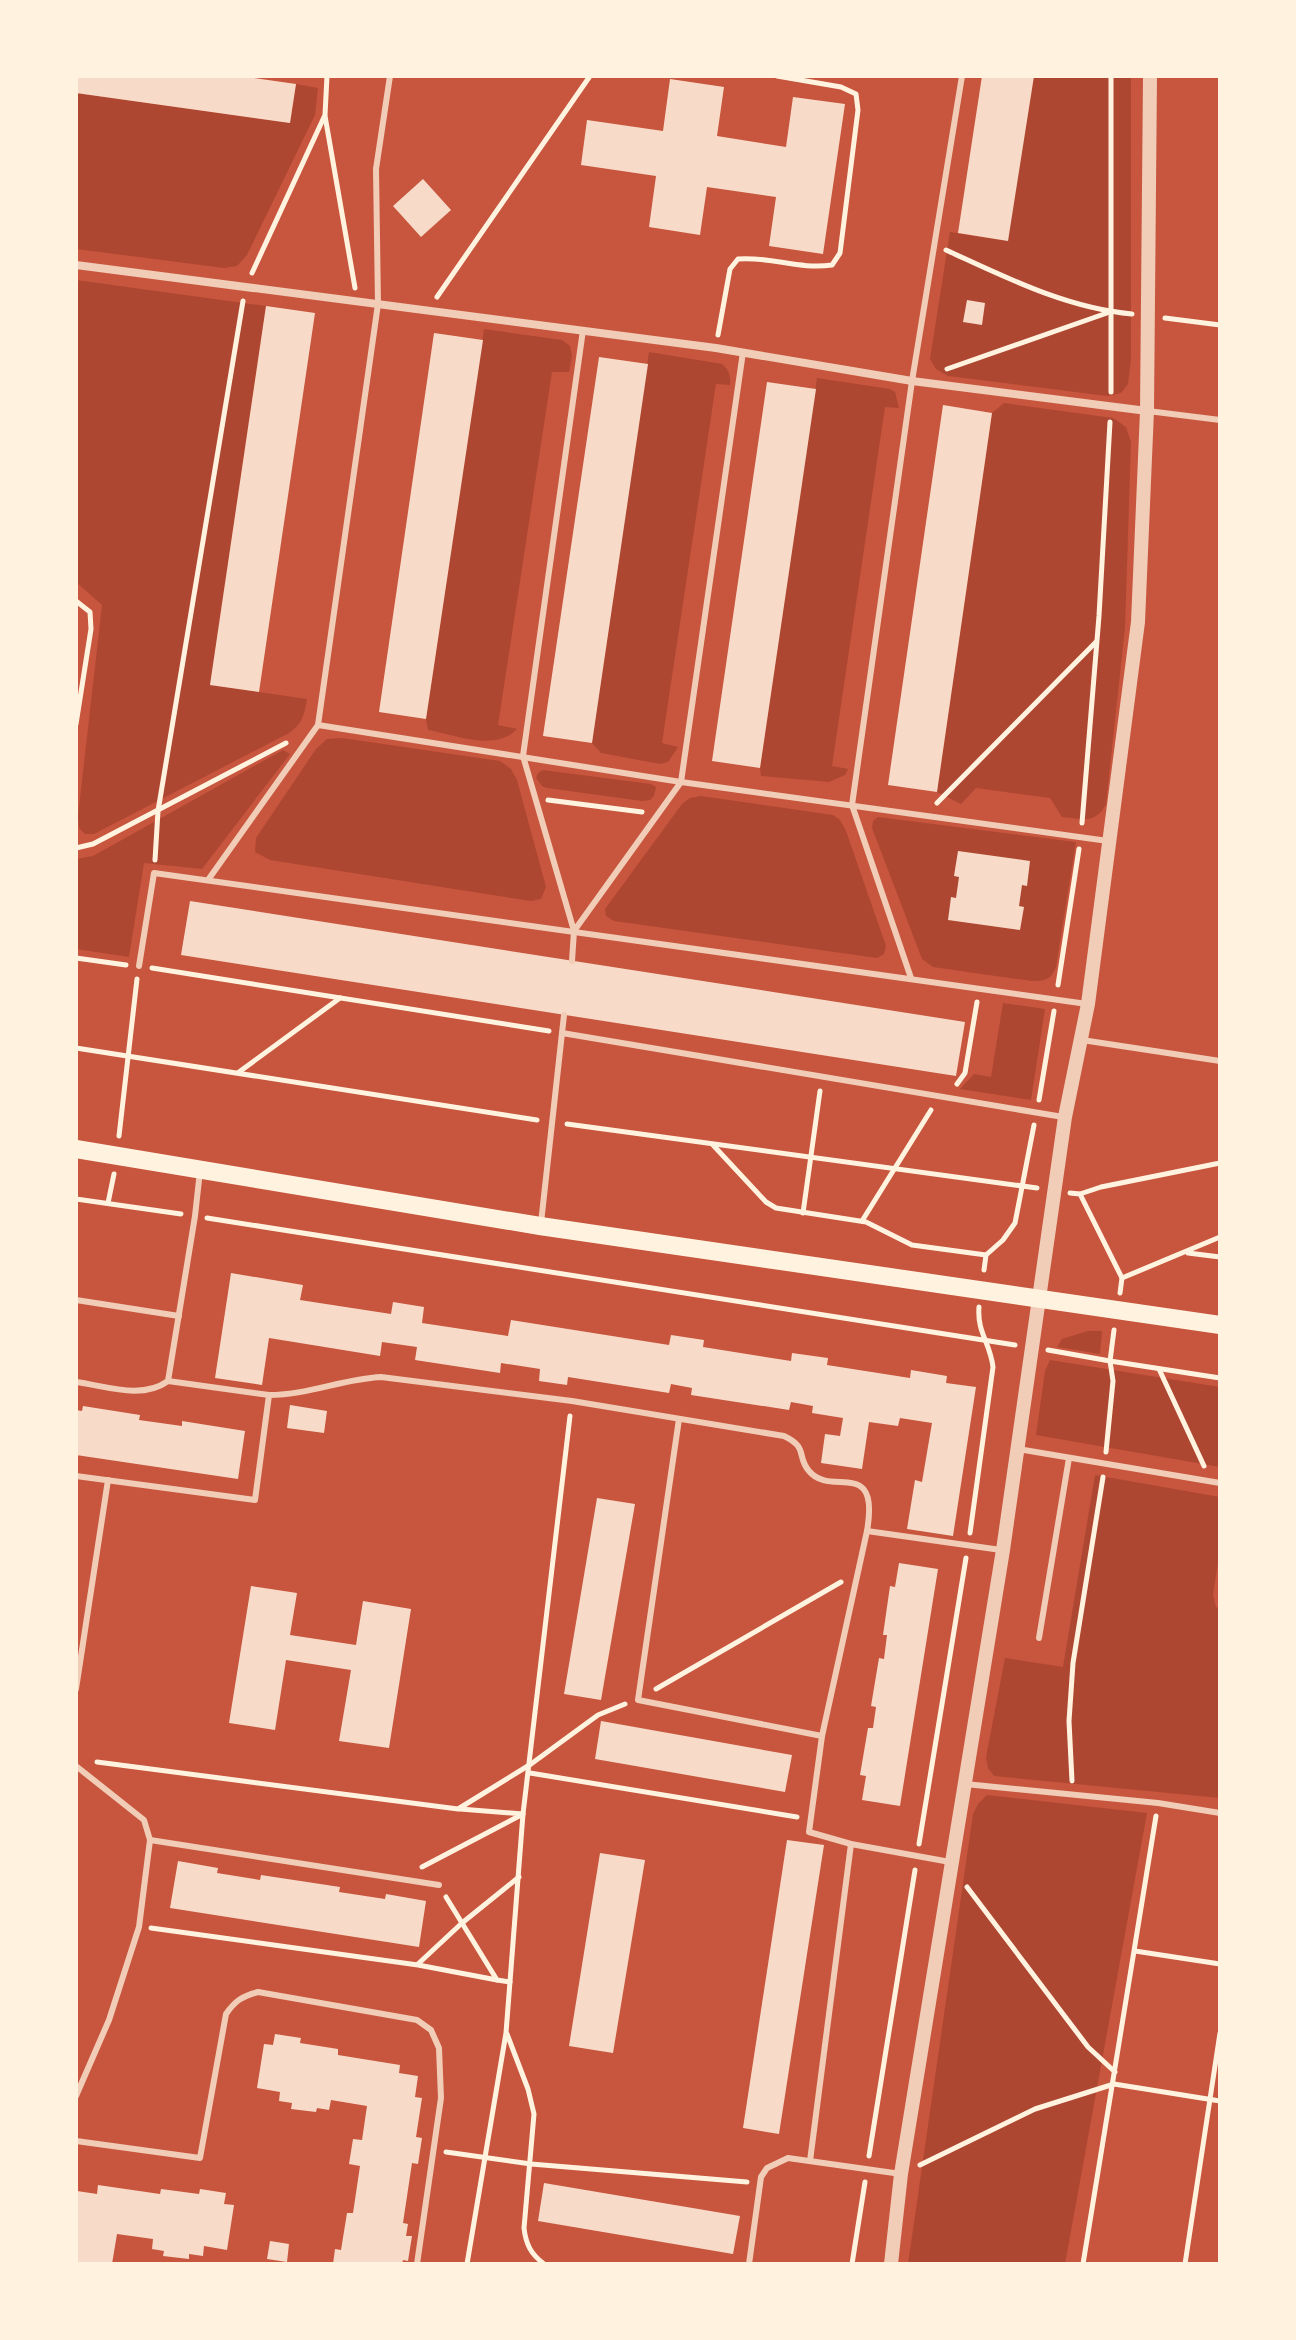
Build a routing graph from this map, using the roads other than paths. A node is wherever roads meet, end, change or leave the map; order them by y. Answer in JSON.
{"nodes":[{"id":1,"x":390,"y":76,"type":"edge"},
{"id":2,"x":962,"y":76,"type":"edge"},
{"id":3,"x":1150,"y":76,"type":"edge"},
{"id":4,"x":76,"y":265,"type":"edge"},
{"id":5,"x":378,"y":304,"type":"junction"},
{"id":6,"x":583,"y":330,"type":"junction"},
{"id":7,"x":743,"y":352,"type":"junction"},
{"id":8,"x":912,"y":381,"type":"junction"},
{"id":9,"x":1147,"y":411,"type":"junction"},
{"id":10,"x":1220,"y":420,"type":"edge"},
{"id":11,"x":318,"y":725,"type":"junction"},
{"id":12,"x":523,"y":756,"type":"junction"},
{"id":13,"x":681,"y":782,"type":"junction"},
{"id":14,"x":852,"y":805,"type":"junction"},
{"id":15,"x":1111,"y":841,"type":"junction"},
{"id":16,"x":208,"y":880,"type":"junction"},
{"id":17,"x":574,"y":931,"type":"junction"},
{"id":18,"x":572,"y":961,"type":"dead end"},
{"id":19,"x":139,"y":966,"type":"road end"},
{"id":20,"x":911,"y":978,"type":"junction"},
{"id":21,"x":1088,"y":1004,"type":"junction"},
{"id":22,"x":564,"y":1015,"type":"dead end"},
{"id":23,"x":562,"y":1033,"type":"junction"},
{"id":24,"x":1082,"y":1040,"type":"junction"},
{"id":25,"x":1220,"y":1061,"type":"edge"},
{"id":26,"x":1065,"y":1117,"type":"junction"},
{"id":27,"x":76,"y":1149,"type":"edge"},
{"id":28,"x":200,"y":1168,"type":"junction"},
{"id":29,"x":540,"y":1226,"type":"junction"},
{"id":30,"x":1038,"y":1297,"type":"junction"},
{"id":31,"x":76,"y":1300,"type":"edge"},
{"id":32,"x":179,"y":1316,"type":"junction"},
{"id":33,"x":1220,"y":1325,"type":"edge"},
{"id":34,"x":168,"y":1381,"type":"junction"},
{"id":35,"x":76,"y":1382,"type":"edge"},
{"id":36,"x":269,"y":1395,"type":"junction"},
{"id":37,"x":679,"y":1419,"type":"junction"},
{"id":38,"x":1016,"y":1449,"type":"junction"},
{"id":39,"x":1069,"y":1458,"type":"junction"},
{"id":40,"x":76,"y":1476,"type":"edge"},
{"id":41,"x":108,"y":1480,"type":"junction"},
{"id":42,"x":1220,"y":1483,"type":"edge"},
{"id":43,"x":867,"y":1531,"type":"junction"},
{"id":44,"x":1003,"y":1550,"type":"junction"},
{"id":45,"x":1039,"y":1638,"type":"dead end"},
{"id":46,"x":76,"y":1689,"type":"edge"},
{"id":47,"x":822,"y":1736,"type":"junction"},
{"id":48,"x":76,"y":1766,"type":"edge"},
{"id":49,"x":964,"y":1784,"type":"junction"},
{"id":50,"x":1220,"y":1813,"type":"edge"},
{"id":51,"x":150,"y":1840,"type":"junction"},
{"id":52,"x":851,"y":1844,"type":"junction"},
{"id":53,"x":950,"y":1862,"type":"junction"},
{"id":54,"x":439,"y":1885,"type":"road end"},
{"id":55,"x":76,"y":2096,"type":"edge"},
{"id":56,"x":76,"y":2141,"type":"edge"},
{"id":57,"x":810,"y":2161,"type":"junction"},
{"id":58,"x":901,"y":2174,"type":"junction"},
{"id":59,"x":417,"y":2264,"type":"edge"},
{"id":60,"x":749,"y":2264,"type":"edge"},
{"id":61,"x":891,"y":2264,"type":"edge"}],
"edges":[{"from":1,"to":5,"type":"lane"},
{"from":2,"to":8,"type":"lane"},
{"from":3,"to":9,"type":"street"},
{"from":4,"to":5,"type":"street"},
{"from":5,"to":6,"type":"street"},
{"from":5,"to":11,"type":"lane"},
{"from":6,"to":7,"type":"street"},
{"from":6,"to":12,"type":"lane"},
{"from":7,"to":8,"type":"street"},
{"from":7,"to":13,"type":"lane"},
{"from":8,"to":9,"type":"street"},
{"from":8,"to":14,"type":"lane"},
{"from":9,"to":10,"type":"lane"},
{"from":9,"to":15,"type":"street"},
{"from":11,"to":12,"type":"lane"},
{"from":11,"to":16,"type":"lane"},
{"from":12,"to":13,"type":"lane"},
{"from":12,"to":17,"type":"lane"},
{"from":13,"to":14,"type":"lane"},
{"from":13,"to":17,"type":"lane"},
{"from":14,"to":15,"type":"lane"},
{"from":14,"to":20,"type":"lane"},
{"from":15,"to":21,"type":"street"},
{"from":16,"to":17,"type":"lane"},
{"from":16,"to":19,"type":"lane"},
{"from":17,"to":18,"type":"lane"},
{"from":17,"to":20,"type":"lane"},
{"from":20,"to":21,"type":"lane"},
{"from":21,"to":24,"type":"street"},
{"from":22,"to":23,"type":"lane"},
{"from":23,"to":26,"type":"lane"},
{"from":23,"to":29,"type":"lane"},
{"from":24,"to":25,"type":"lane"},
{"from":24,"to":26,"type":"street"},
{"from":26,"to":30,"type":"street"},
{"from":27,"to":28,"type":"main road"},
{"from":28,"to":29,"type":"main road"},
{"from":28,"to":32,"type":"lane"},
{"from":29,"to":30,"type":"main road"},
{"from":30,"to":33,"type":"main road"},
{"from":30,"to":38,"type":"street"},
{"from":31,"to":32,"type":"lane"},
{"from":32,"to":34,"type":"lane"},
{"from":34,"to":35,"type":"lane"},
{"from":34,"to":36,"type":"lane"},
{"from":36,"to":37,"type":"lane"},
{"from":36,"to":41,"type":"lane"},
{"from":37,"to":43,"type":"lane"},
{"from":37,"to":47,"type":"lane"},
{"from":38,"to":39,"type":"lane"},
{"from":38,"to":44,"type":"street"},
{"from":39,"to":42,"type":"lane"},
{"from":39,"to":45,"type":"lane"},
{"from":40,"to":41,"type":"lane"},
{"from":41,"to":46,"type":"lane"},
{"from":43,"to":44,"type":"lane"},
{"from":43,"to":47,"type":"lane"},
{"from":44,"to":49,"type":"street"},
{"from":47,"to":52,"type":"lane"},
{"from":48,"to":51,"type":"lane"},
{"from":49,"to":50,"type":"lane"},
{"from":49,"to":53,"type":"street"},
{"from":51,"to":54,"type":"lane"},
{"from":51,"to":55,"type":"lane"},
{"from":52,"to":53,"type":"lane"},
{"from":52,"to":57,"type":"lane"},
{"from":53,"to":58,"type":"street"},
{"from":56,"to":59,"type":"lane"},
{"from":57,"to":58,"type":"lane"},
{"from":57,"to":60,"type":"lane"},
{"from":58,"to":61,"type":"street"}]}
